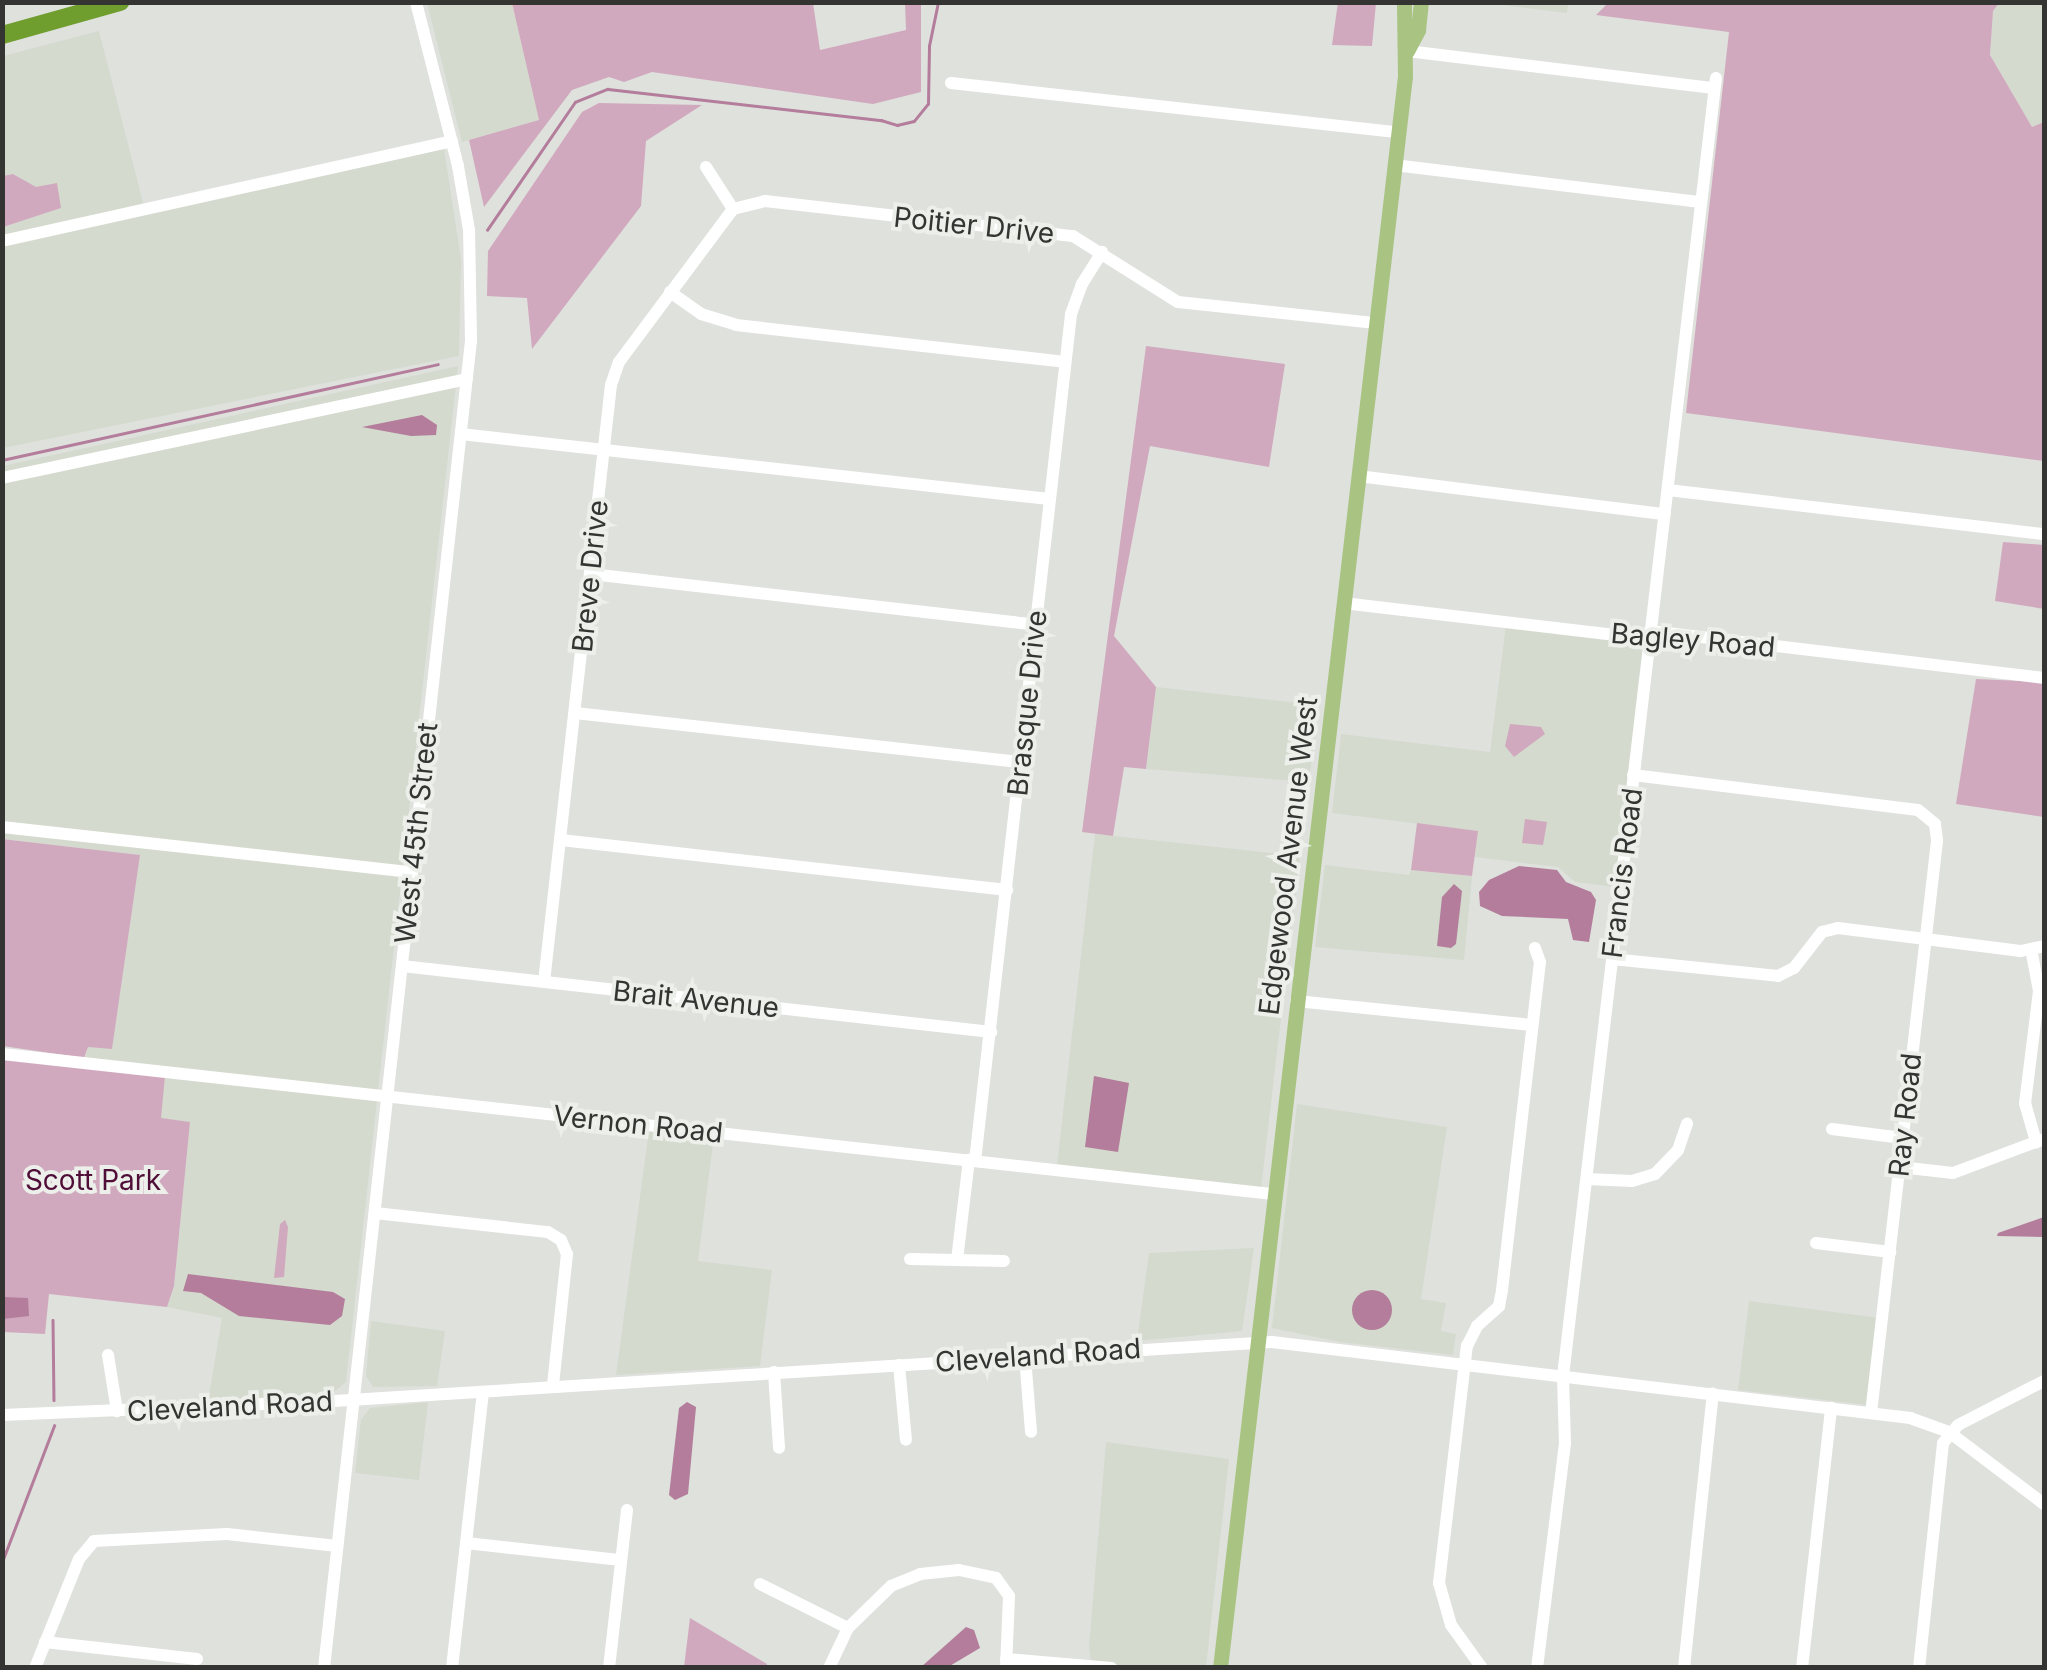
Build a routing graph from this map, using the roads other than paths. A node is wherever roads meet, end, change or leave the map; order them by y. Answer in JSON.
{"nodes":[{"id":1,"x":120,"y":2,"type":"edge"},
{"id":2,"x":416,"y":2,"type":"edge"},
{"id":3,"x":1404,"y":2,"type":"edge"},
{"id":4,"x":1421,"y":2,"type":"edge"},
{"id":5,"x":2,"y":35,"type":"edge"},
{"id":6,"x":1408,"y":50,"type":"junction"},
{"id":7,"x":950,"y":84,"type":"dead end"},
{"id":8,"x":1398,"y":132,"type":"junction"},
{"id":9,"x":452,"y":140,"type":"junction"},
{"id":10,"x":1394,"y":165,"type":"junction"},
{"id":11,"x":706,"y":168,"type":"dead end"},
{"id":12,"x":1701,"y":202,"type":"junction"},
{"id":13,"x":733,"y":209,"type":"junction"},
{"id":14,"x":2,"y":240,"type":"edge"},
{"id":15,"x":1102,"y":252,"type":"junction"},
{"id":16,"x":670,"y":292,"type":"junction"},
{"id":17,"x":1376,"y":323,"type":"junction"},
{"id":18,"x":1065,"y":362,"type":"junction"},
{"id":19,"x":467,"y":379,"type":"junction"},
{"id":20,"x":461,"y":434,"type":"junction"},
{"id":21,"x":604,"y":450,"type":"junction"},
{"id":22,"x":1358,"y":476,"type":"junction"},
{"id":23,"x":2,"y":478,"type":"edge"},
{"id":24,"x":1668,"y":490,"type":"junction"},
{"id":25,"x":1049,"y":499,"type":"junction"},
{"id":26,"x":1665,"y":514,"type":"junction"},
{"id":27,"x":2044,"y":534,"type":"edge"},
{"id":28,"x":592,"y":574,"type":"junction"},
{"id":29,"x":1342,"y":602,"type":"junction"},
{"id":30,"x":1036,"y":625,"type":"junction"},
{"id":31,"x":1650,"y":635,"type":"junction"},
{"id":32,"x":2044,"y":678,"type":"edge"},
{"id":33,"x":575,"y":713,"type":"junction"},
{"id":34,"x":1020,"y":762,"type":"junction"},
{"id":35,"x":1634,"y":775,"type":"junction"},
{"id":36,"x":2,"y":827,"type":"edge"},
{"id":37,"x":561,"y":840,"type":"junction"},
{"id":38,"x":411,"y":872,"type":"junction"},
{"id":39,"x":1006,"y":890,"type":"junction"},
{"id":40,"x":1925,"y":939,"type":"junction"},
{"id":41,"x":1534,"y":948,"type":"dead end"},
{"id":42,"x":2038,"y":948,"type":"edge"},
{"id":43,"x":1612,"y":959,"type":"junction"},
{"id":44,"x":402,"y":966,"type":"junction"},
{"id":45,"x":544,"y":982,"type":"junction"},
{"id":46,"x":1296,"y":1001,"type":"junction"},
{"id":47,"x":1532,"y":1025,"type":"junction"},
{"id":48,"x":991,"y":1032,"type":"junction"},
{"id":49,"x":2,"y":1054,"type":"edge"},
{"id":50,"x":386,"y":1096,"type":"junction"},
{"id":51,"x":1687,"y":1124,"type":"dead end"},
{"id":52,"x":1832,"y":1129,"type":"dead end"},
{"id":53,"x":1902,"y":1138,"type":"junction"},
{"id":54,"x":2040,"y":1141,"type":"edge"},
{"id":55,"x":972,"y":1160,"type":"junction"},
{"id":56,"x":1900,"y":1167,"type":"junction"},
{"id":57,"x":1587,"y":1179,"type":"junction"},
{"id":58,"x":1273,"y":1194,"type":"junction"},
{"id":59,"x":375,"y":1213,"type":"junction"},
{"id":60,"x":1816,"y":1243,"type":"dead end"},
{"id":61,"x":1890,"y":1252,"type":"junction"},
{"id":62,"x":910,"y":1259,"type":"dead end"},
{"id":63,"x":957,"y":1260,"type":"junction"},
{"id":64,"x":1004,"y":1261,"type":"dead end"},
{"id":65,"x":1256,"y":1342,"type":"junction"},
{"id":66,"x":108,"y":1355,"type":"dead end"},
{"id":67,"x":1025,"y":1357,"type":"junction"},
{"id":68,"x":900,"y":1365,"type":"junction"},
{"id":69,"x":1464,"y":1365,"type":"junction"},
{"id":70,"x":774,"y":1372,"type":"junction"},
{"id":71,"x":1563,"y":1376,"type":"junction"},
{"id":72,"x":2044,"y":1381,"type":"edge"},
{"id":73,"x":553,"y":1386,"type":"junction"},
{"id":74,"x":483,"y":1392,"type":"junction"},
{"id":75,"x":1713,"y":1394,"type":"junction"},
{"id":76,"x":352,"y":1400,"type":"junction"},
{"id":77,"x":1830,"y":1408,"type":"junction"},
{"id":78,"x":117,"y":1411,"type":"junction"},
{"id":79,"x":1871,"y":1413,"type":"junction"},
{"id":80,"x":2,"y":1415,"type":"edge"},
{"id":81,"x":1031,"y":1432,"type":"dead end"},
{"id":82,"x":1948,"y":1432,"type":"junction"},
{"id":83,"x":906,"y":1440,"type":"dead end"},
{"id":84,"x":779,"y":1448,"type":"dead end"},
{"id":85,"x":2044,"y":1504,"type":"edge"},
{"id":86,"x":627,"y":1510,"type":"dead end"},
{"id":87,"x":466,"y":1543,"type":"junction"},
{"id":88,"x":337,"y":1546,"type":"junction"},
{"id":89,"x":621,"y":1560,"type":"junction"},
{"id":90,"x":760,"y":1584,"type":"dead end"},
{"id":91,"x":848,"y":1628,"type":"junction"},
{"id":92,"x":45,"y":1642,"type":"junction"},
{"id":93,"x":197,"y":1660,"type":"dead end"},
{"id":94,"x":1006,"y":1663,"type":"edge"},
{"id":95,"x":34,"y":1668,"type":"edge"},
{"id":96,"x":324,"y":1668,"type":"edge"},
{"id":97,"x":452,"y":1668,"type":"edge"},
{"id":98,"x":609,"y":1668,"type":"edge"},
{"id":99,"x":829,"y":1668,"type":"edge"},
{"id":100,"x":1112,"y":1668,"type":"edge"},
{"id":101,"x":1220,"y":1668,"type":"edge"},
{"id":102,"x":1482,"y":1668,"type":"edge"},
{"id":103,"x":1537,"y":1668,"type":"edge"},
{"id":104,"x":1684,"y":1668,"type":"edge"},
{"id":105,"x":1802,"y":1668,"type":"edge"},
{"id":106,"x":1918,"y":1668,"type":"edge"}],
"edges":[{"from":1,"to":5,"type":"highway"},
{"from":2,"to":9,"type":"street","name":"West 45th Street"},
{"from":3,"to":6,"type":"main road","name":"Edgewood Avenue West"},
{"from":4,"to":6,"type":"main road","name":"Edgewood Avenue West"},
{"from":6,"to":8,"type":"main road","name":"Edgewood Avenue West"},
{"from":6,"to":12,"type":"street","name":"Francis Road"},
{"from":7,"to":8,"type":"street"},
{"from":8,"to":10,"type":"main road","name":"Edgewood Avenue West"},
{"from":9,"to":14,"type":"street"},
{"from":9,"to":19,"type":"street","name":"West 45th Street"},
{"from":10,"to":12,"type":"street"},
{"from":10,"to":17,"type":"main road","name":"Edgewood Avenue West"},
{"from":11,"to":13,"type":"street"},
{"from":12,"to":24,"type":"street","name":"Francis Road"},
{"from":13,"to":15,"type":"street","name":"Poitier Drive"},
{"from":13,"to":16,"type":"street","name":"Breve Drive"},
{"from":15,"to":17,"type":"street","name":"Poitier Drive"},
{"from":15,"to":18,"type":"street","name":"Brasque Drive"},
{"from":16,"to":18,"type":"street"},
{"from":16,"to":21,"type":"street","name":"Breve Drive"},
{"from":17,"to":22,"type":"main road","name":"Edgewood Avenue West"},
{"from":18,"to":25,"type":"street","name":"Brasque Drive"},
{"from":19,"to":20,"type":"street","name":"West 45th Street"},
{"from":19,"to":23,"type":"street"},
{"from":20,"to":21,"type":"street"},
{"from":20,"to":38,"type":"street","name":"West 45th Street"},
{"from":21,"to":25,"type":"street"},
{"from":21,"to":28,"type":"street","name":"Breve Drive"},
{"from":22,"to":26,"type":"street"},
{"from":22,"to":29,"type":"main road","name":"Edgewood Avenue West"},
{"from":24,"to":26,"type":"street","name":"Francis Road"},
{"from":24,"to":27,"type":"street"},
{"from":25,"to":30,"type":"street","name":"Brasque Drive"},
{"from":26,"to":31,"type":"street","name":"Francis Road"},
{"from":28,"to":30,"type":"street"},
{"from":28,"to":33,"type":"street","name":"Breve Drive"},
{"from":29,"to":31,"type":"street","name":"Bagley Road"},
{"from":29,"to":46,"type":"main road","name":"Edgewood Avenue West"},
{"from":30,"to":34,"type":"street","name":"Brasque Drive"},
{"from":31,"to":32,"type":"street","name":"Bagley Road"},
{"from":31,"to":35,"type":"street","name":"Francis Road"},
{"from":33,"to":34,"type":"street"},
{"from":33,"to":37,"type":"street","name":"Breve Drive"},
{"from":34,"to":39,"type":"street","name":"Brasque Drive"},
{"from":35,"to":40,"type":"street","name":"Ray Road"},
{"from":35,"to":43,"type":"street","name":"Francis Road"},
{"from":36,"to":38,"type":"street"},
{"from":37,"to":39,"type":"street"},
{"from":37,"to":45,"type":"street","name":"Breve Drive"},
{"from":38,"to":44,"type":"street","name":"West 45th Street"},
{"from":39,"to":48,"type":"street","name":"Brasque Drive"},
{"from":40,"to":42,"type":"street"},
{"from":40,"to":43,"type":"street"},
{"from":40,"to":53,"type":"street","name":"Ray Road"},
{"from":41,"to":47,"type":"street"},
{"from":42,"to":54,"type":"street"},
{"from":43,"to":57,"type":"street","name":"Francis Road"},
{"from":44,"to":45,"type":"street","name":"Brait Avenue"},
{"from":44,"to":50,"type":"street","name":"West 45th Street"},
{"from":45,"to":48,"type":"street","name":"Brait Avenue"},
{"from":46,"to":47,"type":"street"},
{"from":46,"to":58,"type":"main road","name":"Edgewood Avenue West"},
{"from":47,"to":69,"type":"street"},
{"from":48,"to":55,"type":"street","name":"Brasque Drive"},
{"from":49,"to":50,"type":"street","name":"Vernon Road"},
{"from":50,"to":55,"type":"street","name":"Vernon Road"},
{"from":50,"to":59,"type":"street","name":"West 45th Street"},
{"from":51,"to":57,"type":"street"},
{"from":52,"to":53,"type":"street"},
{"from":53,"to":56,"type":"street","name":"Ray Road"},
{"from":54,"to":56,"type":"street"},
{"from":55,"to":58,"type":"street","name":"Vernon Road"},
{"from":55,"to":63,"type":"street","name":"Brasque Drive"},
{"from":56,"to":61,"type":"street","name":"Ray Road"},
{"from":57,"to":71,"type":"street","name":"Francis Road"},
{"from":58,"to":65,"type":"main road","name":"Edgewood Avenue West"},
{"from":59,"to":73,"type":"street"},
{"from":59,"to":76,"type":"street","name":"West 45th Street"},
{"from":60,"to":61,"type":"street"},
{"from":61,"to":79,"type":"street","name":"Ray Road"},
{"from":62,"to":63,"type":"street"},
{"from":63,"to":64,"type":"street"},
{"from":65,"to":67,"type":"street","name":"Cleveland Road"},
{"from":65,"to":69,"type":"street","name":"Cleveland Road"},
{"from":65,"to":101,"type":"main road","name":"Edgewood Avenue West"},
{"from":66,"to":78,"type":"street"},
{"from":67,"to":68,"type":"street","name":"Cleveland Road"},
{"from":67,"to":81,"type":"street"},
{"from":68,"to":70,"type":"street","name":"Cleveland Road"},
{"from":68,"to":83,"type":"street"},
{"from":69,"to":71,"type":"street","name":"Cleveland Road"},
{"from":69,"to":102,"type":"street"},
{"from":70,"to":73,"type":"street","name":"Cleveland Road"},
{"from":70,"to":84,"type":"street"},
{"from":71,"to":75,"type":"street","name":"Cleveland Road"},
{"from":71,"to":103,"type":"street","name":"Francis Road"},
{"from":72,"to":82,"type":"street"},
{"from":73,"to":74,"type":"street","name":"Cleveland Road"},
{"from":74,"to":76,"type":"street","name":"Cleveland Road"},
{"from":74,"to":87,"type":"street"},
{"from":75,"to":77,"type":"street","name":"Cleveland Road"},
{"from":75,"to":104,"type":"street"},
{"from":76,"to":78,"type":"street","name":"Cleveland Road"},
{"from":76,"to":88,"type":"street","name":"West 45th Street"},
{"from":77,"to":79,"type":"street","name":"Cleveland Road"},
{"from":77,"to":105,"type":"street"},
{"from":78,"to":80,"type":"street","name":"Cleveland Road"},
{"from":79,"to":82,"type":"street","name":"Cleveland Road"},
{"from":82,"to":85,"type":"street","name":"Cleveland Road"},
{"from":82,"to":106,"type":"street"},
{"from":86,"to":89,"type":"street"},
{"from":87,"to":89,"type":"street"},
{"from":87,"to":97,"type":"street"},
{"from":88,"to":92,"type":"street"},
{"from":88,"to":96,"type":"street","name":"West 45th Street"},
{"from":89,"to":98,"type":"street"},
{"from":90,"to":91,"type":"street"},
{"from":91,"to":94,"type":"street"},
{"from":91,"to":99,"type":"street"},
{"from":92,"to":93,"type":"street"},
{"from":92,"to":95,"type":"street"},
{"from":94,"to":100,"type":"street"}]}
